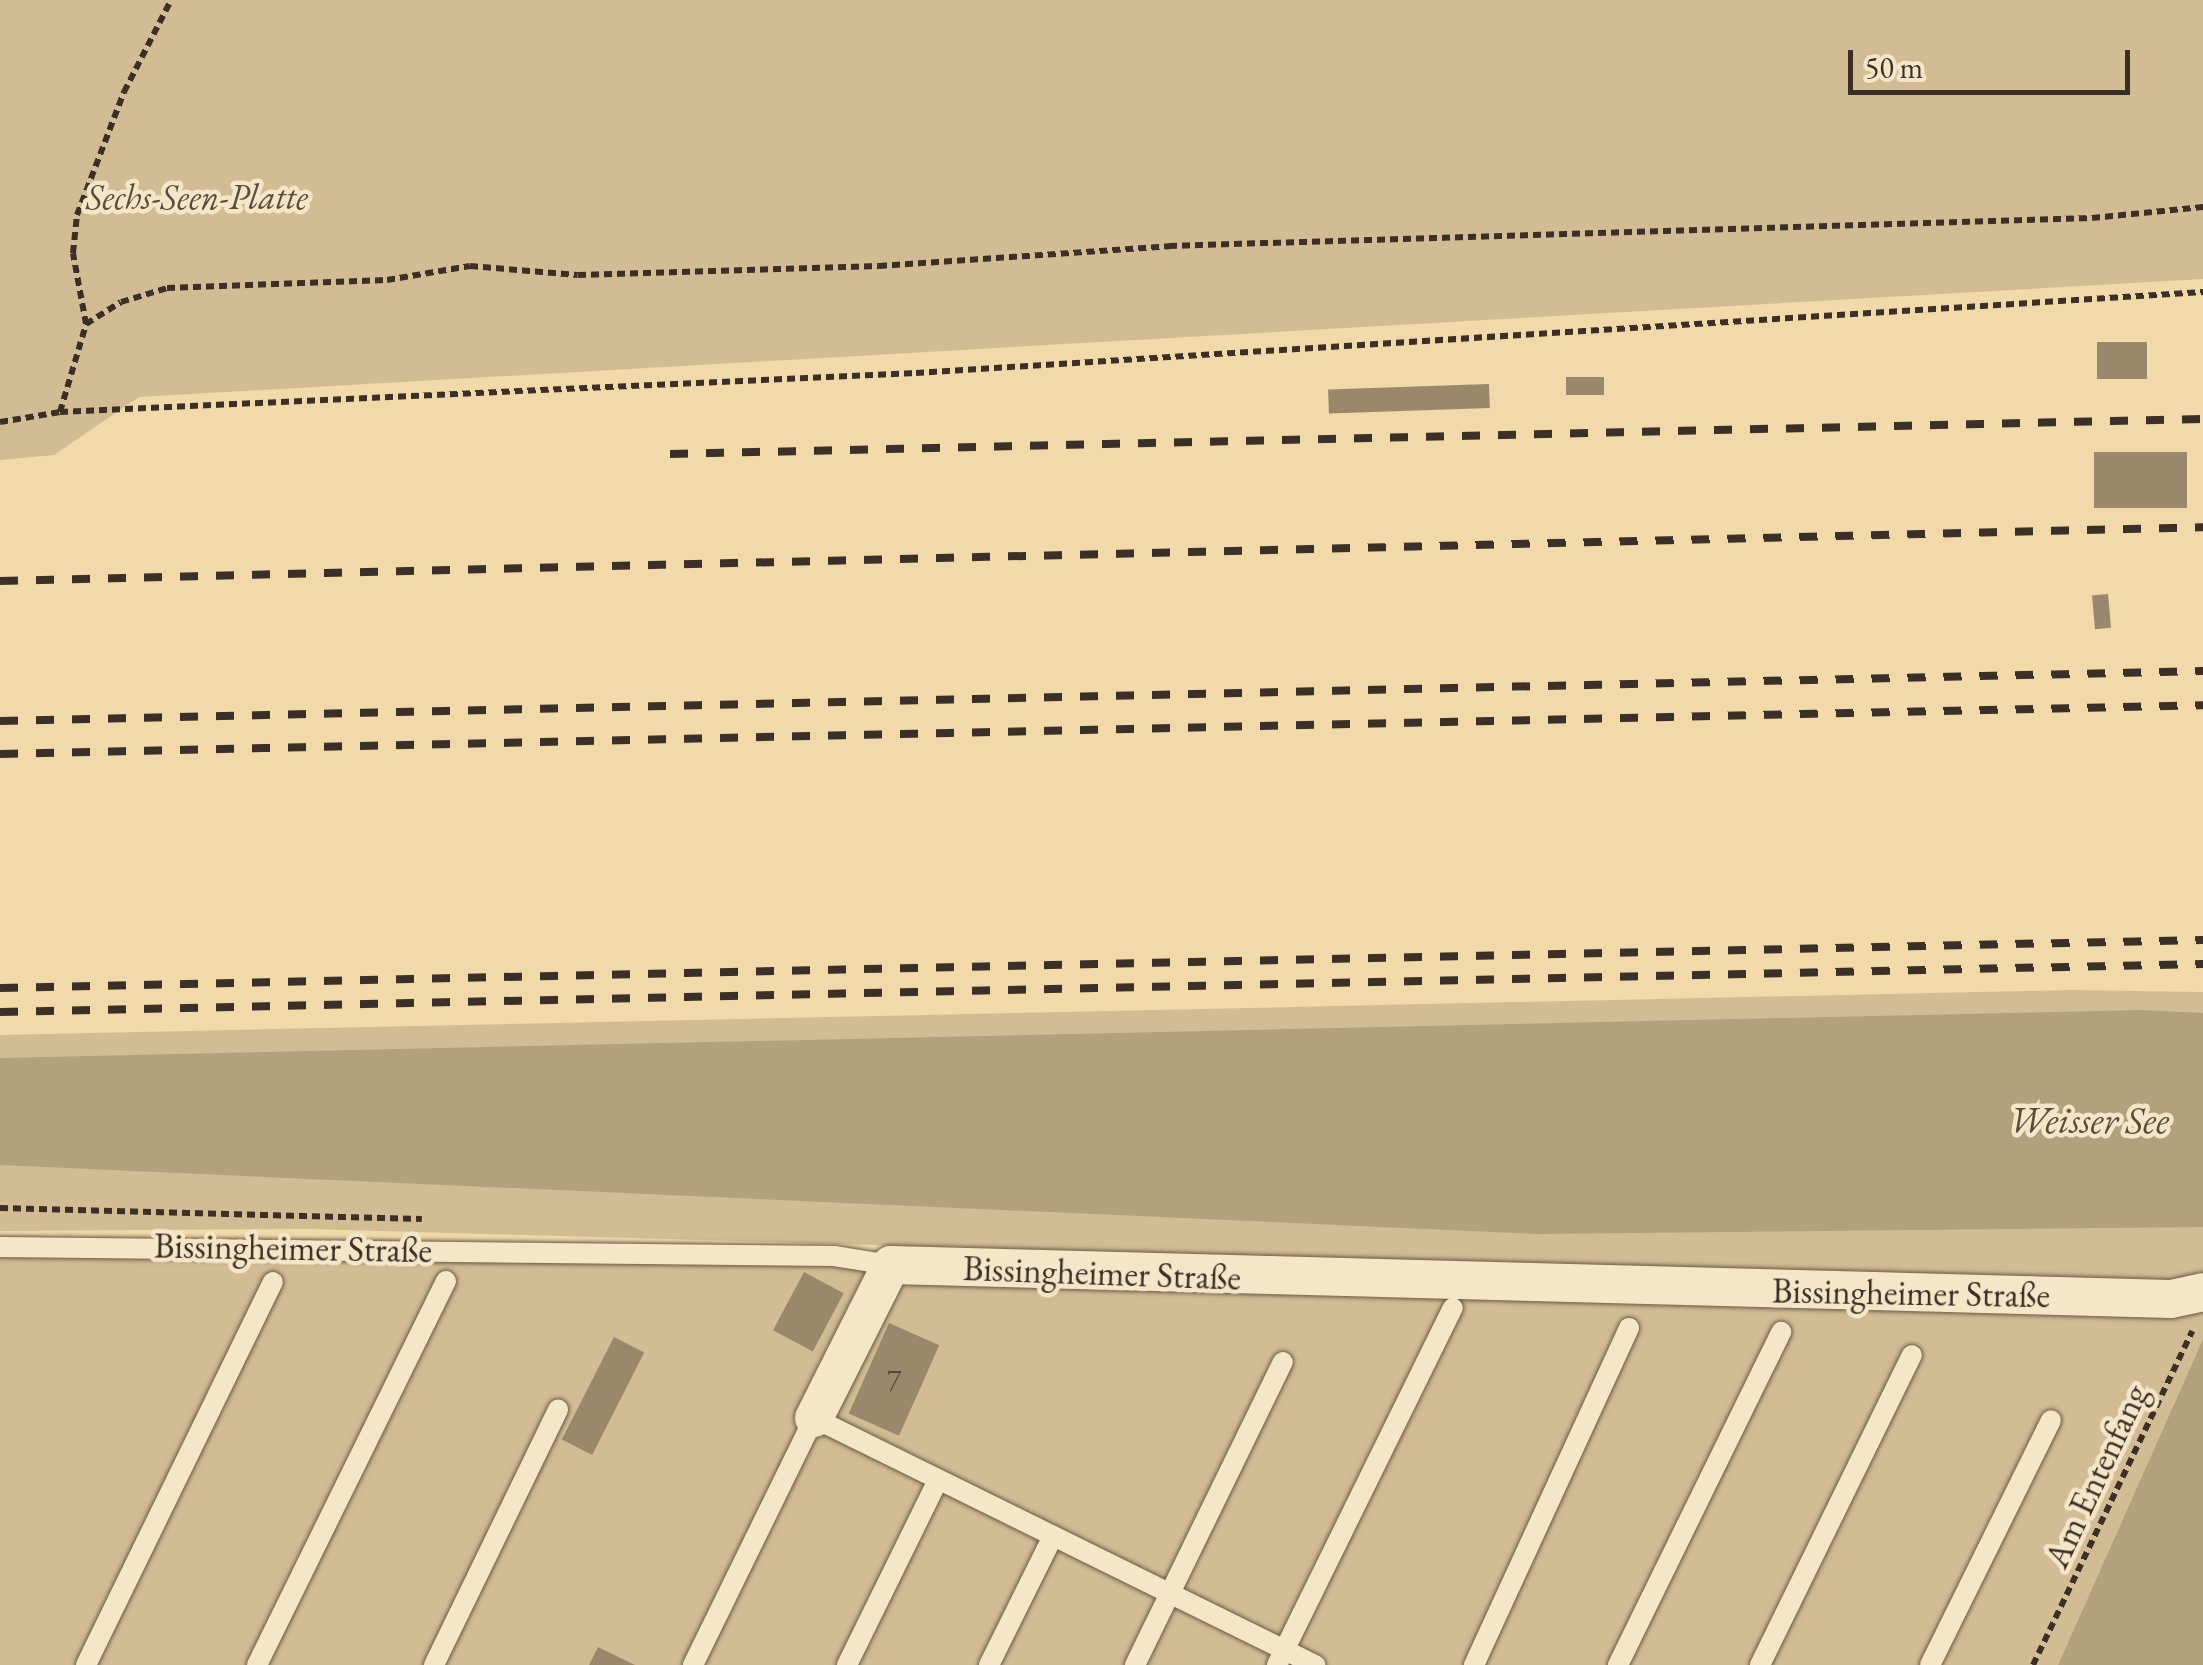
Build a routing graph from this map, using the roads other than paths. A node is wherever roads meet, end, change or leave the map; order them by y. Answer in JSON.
{"nodes":[{"id":1,"x":0,"y":1247,"type":"edge"},
{"id":2,"x":891,"y":1265,"type":"junction"},
{"id":3,"x":446,"y":1281,"type":"dead end"},
{"id":4,"x":274,"y":1282,"type":"dead end"},
{"id":5,"x":1453,"y":1308,"type":"dead end"},
{"id":6,"x":2199,"y":1309,"type":"edge"},
{"id":7,"x":1629,"y":1328,"type":"dead end"},
{"id":8,"x":1781,"y":1332,"type":"dead end"},
{"id":9,"x":1912,"y":1356,"type":"dead end"},
{"id":10,"x":1283,"y":1362,"type":"dead end"},
{"id":11,"x":558,"y":1410,"type":"dead end"},
{"id":12,"x":814,"y":1418,"type":"junction"},
{"id":13,"x":2050,"y":1420,"type":"dead end"},
{"id":14,"x":938,"y":1480,"type":"junction"},
{"id":15,"x":1053,"y":1536,"type":"junction"},
{"id":16,"x":1170,"y":1594,"type":"junction"},
{"id":17,"x":1280,"y":1657,"type":"edge"},
{"id":18,"x":86,"y":1665,"type":"edge"},
{"id":19,"x":257,"y":1665,"type":"edge"},
{"id":20,"x":434,"y":1665,"type":"edge"},
{"id":21,"x":692,"y":1665,"type":"edge"},
{"id":22,"x":847,"y":1665,"type":"edge"},
{"id":23,"x":989,"y":1665,"type":"edge"},
{"id":24,"x":1135,"y":1665,"type":"edge"},
{"id":25,"x":1316,"y":1665,"type":"edge"},
{"id":26,"x":1474,"y":1665,"type":"edge"},
{"id":27,"x":1618,"y":1665,"type":"edge"},
{"id":28,"x":1760,"y":1665,"type":"edge"},
{"id":29,"x":1930,"y":1665,"type":"edge"}],
"edges":[{"from":1,"to":2,"type":"lane","name":"Bissingheimer Straße"},
{"from":2,"to":6,"type":"street","name":"Bissingheimer Straße"},
{"from":2,"to":12,"type":"street"},
{"from":3,"to":19,"type":"lane"},
{"from":4,"to":18,"type":"lane"},
{"from":5,"to":17,"type":"lane"},
{"from":7,"to":26,"type":"lane"},
{"from":8,"to":27,"type":"lane"},
{"from":9,"to":28,"type":"lane"},
{"from":10,"to":16,"type":"lane"},
{"from":11,"to":20,"type":"lane"},
{"from":12,"to":14,"type":"lane"},
{"from":12,"to":21,"type":"lane"},
{"from":13,"to":29,"type":"lane"},
{"from":14,"to":15,"type":"lane"},
{"from":14,"to":22,"type":"lane"},
{"from":15,"to":16,"type":"lane"},
{"from":15,"to":23,"type":"lane"},
{"from":16,"to":17,"type":"lane"},
{"from":16,"to":24,"type":"lane"},
{"from":17,"to":25,"type":"lane"}]}
